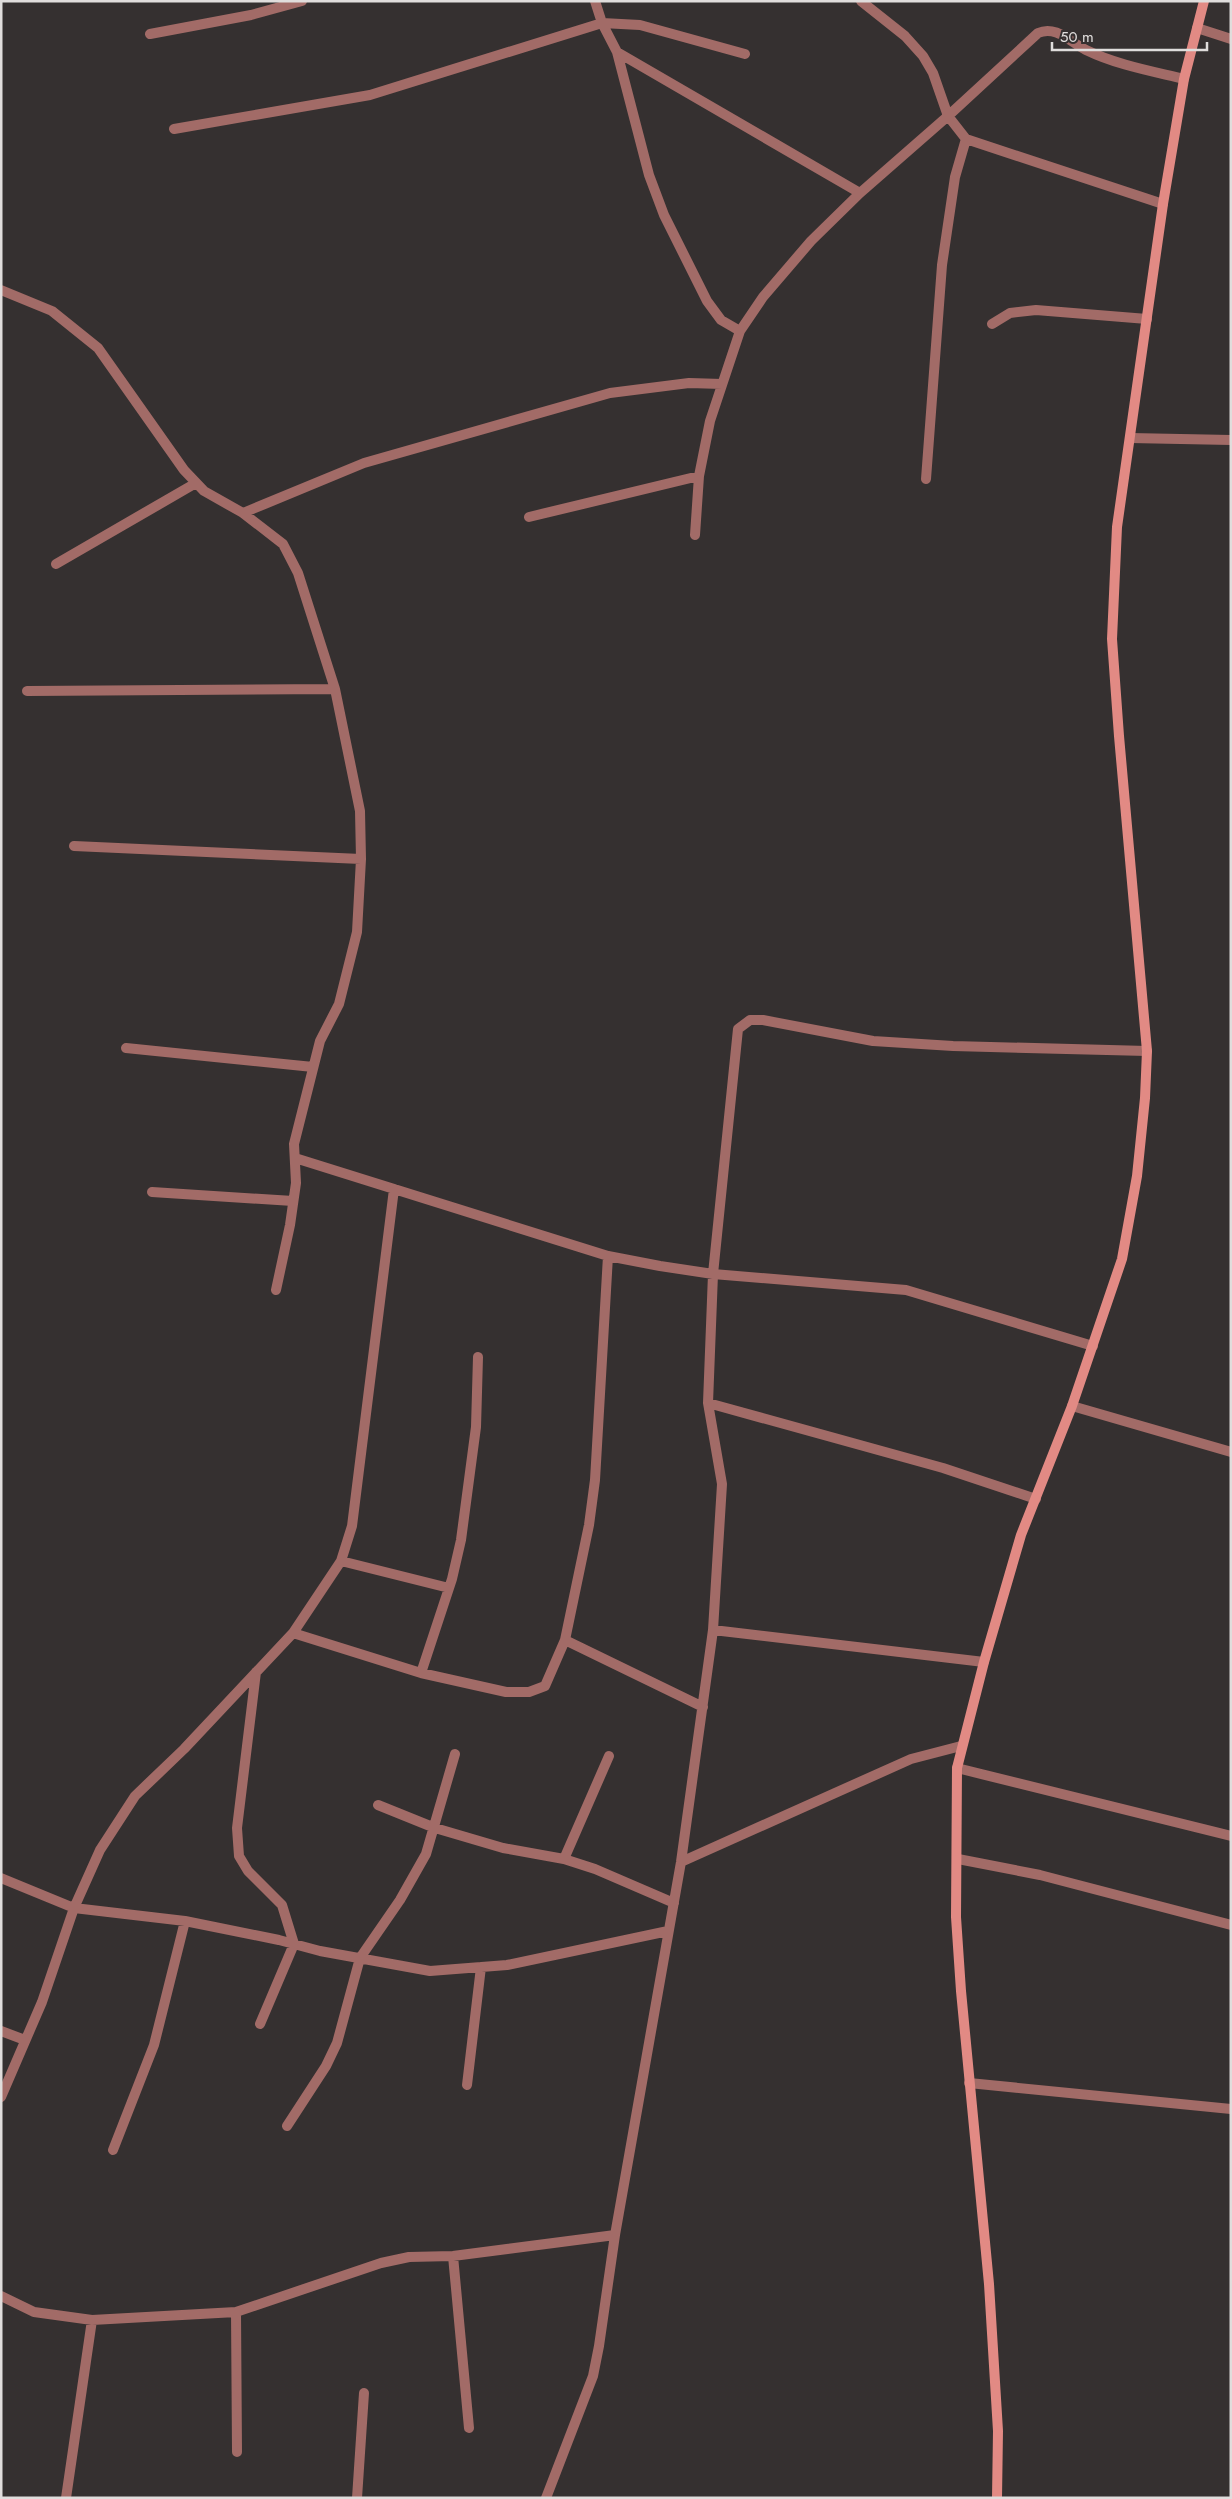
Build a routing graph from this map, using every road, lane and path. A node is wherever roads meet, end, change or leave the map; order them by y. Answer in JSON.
{"nodes":[{"id":1,"x":302,"y":1,"type":"edge"},
{"id":2,"x":595,"y":1,"type":"edge"},
{"id":3,"x":861,"y":1,"type":"edge"},
{"id":4,"x":1204,"y":1,"type":"edge"},
{"id":5,"x":602,"y":22,"type":"junction"},
{"id":6,"x":1197,"y":28,"type":"junction"},
{"id":7,"x":150,"y":34,"type":"dead end"},
{"id":8,"x":1231,"y":39,"type":"edge"},
{"id":9,"x":617,"y":52,"type":"junction"},
{"id":10,"x":745,"y":54,"type":"dead end"},
{"id":11,"x":1184,"y":79,"type":"junction"},
{"id":12,"x":948,"y":116,"type":"junction"},
{"id":13,"x":174,"y":129,"type":"dead end"},
{"id":14,"x":966,"y":139,"type":"junction"},
{"id":15,"x":860,"y":193,"type":"junction"},
{"id":16,"x":1163,"y":204,"type":"junction"},
{"id":17,"x":1,"y":290,"type":"edge"},
{"id":18,"x":1147,"y":319,"type":"junction"},
{"id":19,"x":992,"y":324,"type":"dead end"},
{"id":20,"x":740,"y":331,"type":"junction"},
{"id":21,"x":722,"y":384,"type":"junction"},
{"id":22,"x":1130,"y":438,"type":"junction"},
{"id":23,"x":1231,"y":440,"type":"edge"},
{"id":24,"x":700,"y":476,"type":"junction"},
{"id":25,"x":926,"y":479,"type":"dead end"},
{"id":26,"x":196,"y":483,"type":"junction"},
{"id":27,"x":243,"y":513,"type":"junction"},
{"id":28,"x":530,"y":517,"type":"dead end"},
{"id":29,"x":695,"y":535,"type":"dead end"},
{"id":30,"x":56,"y":564,"type":"dead end"},
{"id":31,"x":335,"y":689,"type":"junction"},
{"id":32,"x":27,"y":691,"type":"dead end"},
{"id":33,"x":74,"y":846,"type":"dead end"},
{"id":34,"x":361,"y":860,"type":"junction"},
{"id":35,"x":126,"y":1048,"type":"dead end"},
{"id":36,"x":1147,"y":1051,"type":"junction"},
{"id":37,"x":313,"y":1067,"type":"junction"},
{"id":38,"x":295,"y":1158,"type":"junction"},
{"id":39,"x":394,"y":1189,"type":"junction"},
{"id":40,"x":152,"y":1192,"type":"dead end"},
{"id":41,"x":293,"y":1201,"type":"junction"},
{"id":42,"x":608,"y":1256,"type":"junction"},
{"id":43,"x":713,"y":1274,"type":"junction"},
{"id":44,"x":276,"y":1290,"type":"dead end"},
{"id":45,"x":1093,"y":1346,"type":"junction"},
{"id":46,"x":478,"y":1357,"type":"dead end"},
{"id":47,"x":708,"y":1403,"type":"junction"},
{"id":48,"x":1072,"y":1406,"type":"junction"},
{"id":49,"x":1231,"y":1452,"type":"edge"},
{"id":50,"x":1036,"y":1499,"type":"junction"},
{"id":51,"x":341,"y":1561,"type":"junction"},
{"id":52,"x":449,"y":1588,"type":"junction"},
{"id":53,"x":713,"y":1630,"type":"junction"},
{"id":54,"x":293,"y":1633,"type":"junction"},
{"id":55,"x":565,"y":1640,"type":"junction"},
{"id":56,"x":984,"y":1662,"type":"junction"},
{"id":57,"x":256,"y":1672,"type":"junction"},
{"id":58,"x":421,"y":1673,"type":"junction"},
{"id":59,"x":703,"y":1707,"type":"junction"},
{"id":60,"x":961,"y":1746,"type":"junction"},
{"id":61,"x":455,"y":1754,"type":"dead end"},
{"id":62,"x":609,"y":1756,"type":"dead end"},
{"id":63,"x":957,"y":1768,"type":"junction"},
{"id":64,"x":378,"y":1805,"type":"dead end"},
{"id":65,"x":435,"y":1828,"type":"junction"},
{"id":66,"x":1231,"y":1836,"type":"edge"},
{"id":67,"x":564,"y":1859,"type":"junction"},
{"id":68,"x":958,"y":1859,"type":"junction"},
{"id":69,"x":681,"y":1862,"type":"junction"},
{"id":70,"x":1,"y":1878,"type":"edge"},
{"id":71,"x":674,"y":1903,"type":"junction"},
{"id":72,"x":74,"y":1908,"type":"junction"},
{"id":73,"x":185,"y":1921,"type":"junction"},
{"id":74,"x":1231,"y":1925,"type":"edge"},
{"id":75,"x":668,"y":1931,"type":"junction"},
{"id":76,"x":294,"y":1944,"type":"junction"},
{"id":77,"x":360,"y":1958,"type":"junction"},
{"id":78,"x":481,"y":1967,"type":"junction"},
{"id":79,"x":260,"y":2024,"type":"dead end"},
{"id":80,"x":1,"y":2031,"type":"edge"},
{"id":81,"x":25,"y":2040,"type":"junction"},
{"id":82,"x":970,"y":2083,"type":"junction"},
{"id":83,"x":467,"y":2085,"type":"dead end"},
{"id":84,"x":1,"y":2097,"type":"edge"},
{"id":85,"x":1231,"y":2109,"type":"edge"},
{"id":86,"x":287,"y":2126,"type":"dead end"},
{"id":87,"x":113,"y":2150,"type":"dead end"},
{"id":88,"x":615,"y":2235,"type":"junction"},
{"id":89,"x":453,"y":2256,"type":"junction"},
{"id":90,"x":1,"y":2296,"type":"edge"},
{"id":91,"x":236,"y":2312,"type":"junction"},
{"id":92,"x":92,"y":2320,"type":"junction"},
{"id":93,"x":364,"y":2393,"type":"dead end"},
{"id":94,"x":469,"y":2428,"type":"dead end"},
{"id":95,"x":237,"y":2452,"type":"dead end"},
{"id":96,"x":66,"y":2498,"type":"edge"},
{"id":97,"x":356,"y":2498,"type":"edge"},
{"id":98,"x":546,"y":2498,"type":"edge"},
{"id":99,"x":997,"y":2498,"type":"edge"}],
"edges":[{"from":1,"to":7,"type":"street"},
{"from":2,"to":5,"type":"street"},
{"from":3,"to":12,"type":"street"},
{"from":4,"to":6,"type":"main road"},
{"from":5,"to":9,"type":"street"},
{"from":5,"to":10,"type":"street"},
{"from":5,"to":13,"type":"street"},
{"from":6,"to":8,"type":"street"},
{"from":6,"to":11,"type":"main road"},
{"from":9,"to":15,"type":"street"},
{"from":9,"to":20,"type":"street"},
{"from":11,"to":12,"type":"street"},
{"from":11,"to":16,"type":"main road"},
{"from":12,"to":14,"type":"street"},
{"from":12,"to":15,"type":"street"},
{"from":14,"to":16,"type":"street"},
{"from":14,"to":25,"type":"street"},
{"from":15,"to":20,"type":"street"},
{"from":16,"to":18,"type":"main road"},
{"from":17,"to":26,"type":"street"},
{"from":18,"to":19,"type":"street"},
{"from":18,"to":22,"type":"main road"},
{"from":20,"to":21,"type":"street"},
{"from":21,"to":24,"type":"street"},
{"from":21,"to":27,"type":"street"},
{"from":22,"to":23,"type":"street"},
{"from":22,"to":36,"type":"main road"},
{"from":24,"to":28,"type":"street"},
{"from":24,"to":29,"type":"street"},
{"from":26,"to":27,"type":"street"},
{"from":26,"to":30,"type":"street"},
{"from":27,"to":31,"type":"street"},
{"from":31,"to":32,"type":"street"},
{"from":31,"to":34,"type":"street"},
{"from":33,"to":34,"type":"street"},
{"from":34,"to":37,"type":"street"},
{"from":35,"to":37,"type":"street"},
{"from":36,"to":43,"type":"street"},
{"from":36,"to":45,"type":"main road"},
{"from":37,"to":38,"type":"street"},
{"from":38,"to":39,"type":"street"},
{"from":38,"to":41,"type":"street"},
{"from":39,"to":42,"type":"street"},
{"from":39,"to":51,"type":"street"},
{"from":40,"to":41,"type":"street"},
{"from":41,"to":44,"type":"street"},
{"from":42,"to":43,"type":"street"},
{"from":42,"to":55,"type":"street"},
{"from":43,"to":45,"type":"street"},
{"from":43,"to":47,"type":"street"},
{"from":45,"to":48,"type":"main road"},
{"from":46,"to":52,"type":"street"},
{"from":47,"to":50,"type":"street"},
{"from":47,"to":53,"type":"street"},
{"from":48,"to":49,"type":"street"},
{"from":48,"to":50,"type":"main road"},
{"from":50,"to":56,"type":"main road"},
{"from":51,"to":52,"type":"street"},
{"from":51,"to":54,"type":"street"},
{"from":52,"to":58,"type":"street"},
{"from":53,"to":56,"type":"street"},
{"from":53,"to":59,"type":"street"},
{"from":54,"to":57,"type":"street"},
{"from":54,"to":58,"type":"street"},
{"from":55,"to":58,"type":"street"},
{"from":55,"to":59,"type":"street"},
{"from":56,"to":60,"type":"main road"},
{"from":57,"to":72,"type":"street"},
{"from":57,"to":76,"type":"street"},
{"from":59,"to":69,"type":"street"},
{"from":60,"to":63,"type":"main road"},
{"from":60,"to":69,"type":"street"},
{"from":61,"to":65,"type":"street"},
{"from":62,"to":67,"type":"street"},
{"from":63,"to":66,"type":"street"},
{"from":63,"to":68,"type":"main road"},
{"from":64,"to":65,"type":"street"},
{"from":65,"to":67,"type":"street"},
{"from":65,"to":77,"type":"street"},
{"from":67,"to":71,"type":"street"},
{"from":68,"to":74,"type":"street"},
{"from":68,"to":82,"type":"main road"},
{"from":69,"to":71,"type":"street"},
{"from":70,"to":72,"type":"street"},
{"from":71,"to":75,"type":"street"},
{"from":72,"to":73,"type":"street"},
{"from":72,"to":81,"type":"street"},
{"from":73,"to":76,"type":"street"},
{"from":73,"to":87,"type":"street"},
{"from":75,"to":78,"type":"street"},
{"from":75,"to":88,"type":"street"},
{"from":76,"to":77,"type":"street"},
{"from":76,"to":79,"type":"street"},
{"from":77,"to":78,"type":"street"},
{"from":77,"to":86,"type":"street"},
{"from":78,"to":83,"type":"street"},
{"from":80,"to":81,"type":"street"},
{"from":81,"to":84,"type":"street"},
{"from":82,"to":85,"type":"street"},
{"from":82,"to":99,"type":"main road"},
{"from":88,"to":89,"type":"street"},
{"from":88,"to":98,"type":"street"},
{"from":89,"to":91,"type":"street"},
{"from":89,"to":94,"type":"street"},
{"from":90,"to":92,"type":"street"},
{"from":91,"to":92,"type":"street"},
{"from":91,"to":95,"type":"street"},
{"from":92,"to":96,"type":"street"},
{"from":93,"to":97,"type":"street"}]}
